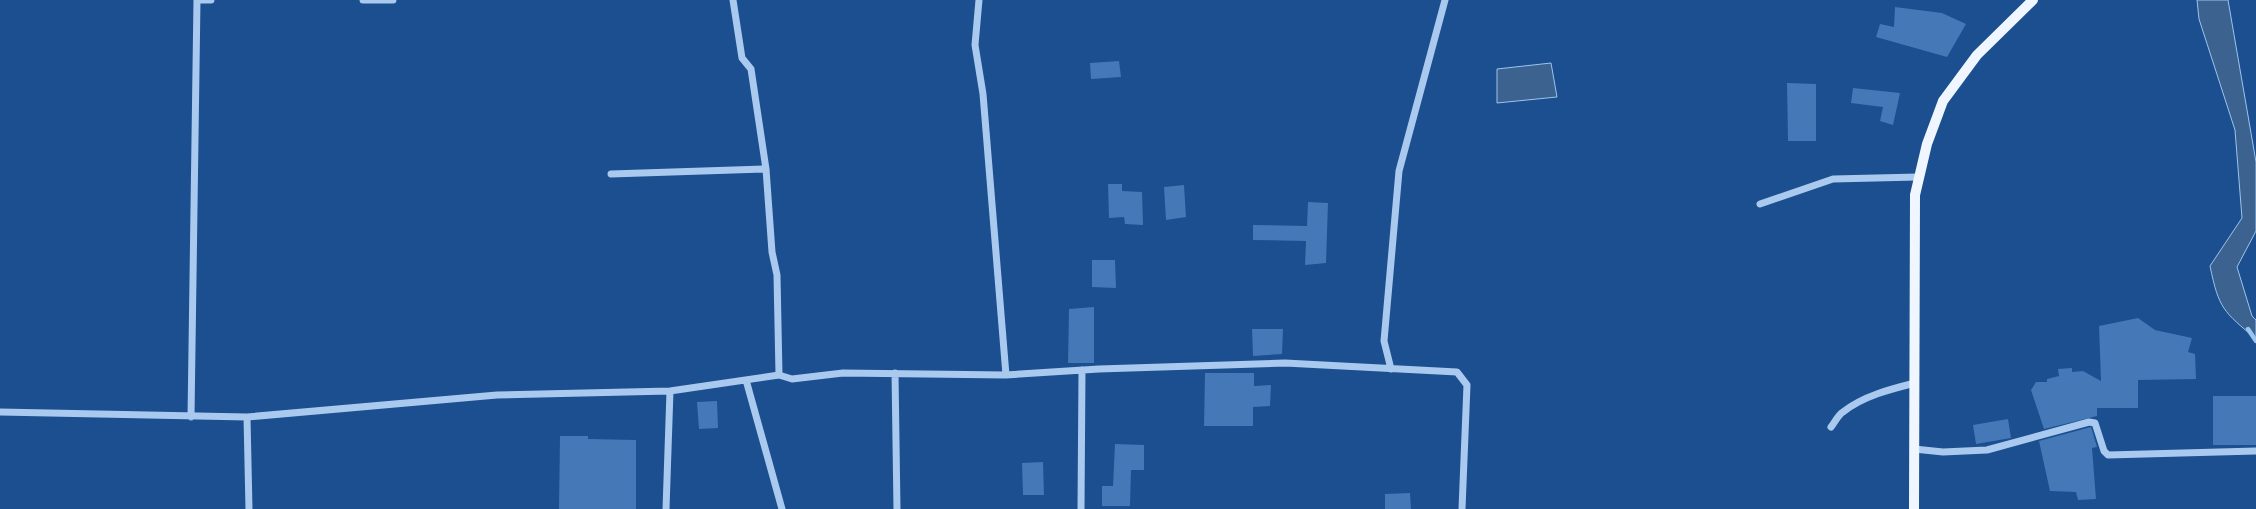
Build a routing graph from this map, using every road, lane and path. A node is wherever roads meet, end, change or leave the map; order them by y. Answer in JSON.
{"nodes":[{"id":1,"x":197,"y":0,"type":"edge"},
{"id":2,"x":211,"y":0,"type":"edge"},
{"id":3,"x":363,"y":0,"type":"edge"},
{"id":4,"x":393,"y":0,"type":"edge"},
{"id":5,"x":733,"y":0,"type":"edge"},
{"id":6,"x":979,"y":0,"type":"edge"},
{"id":7,"x":1445,"y":0,"type":"edge"},
{"id":8,"x":2034,"y":0,"type":"edge"},
{"id":9,"x":766,"y":169,"type":"junction"},
{"id":10,"x":611,"y":174,"type":"dead end"},
{"id":11,"x":1918,"y":176,"type":"junction"},
{"id":12,"x":1760,"y":204,"type":"dead end"},
{"id":13,"x":1391,"y":369,"type":"junction"},
{"id":14,"x":1082,"y":370,"type":"junction"},
{"id":15,"x":895,"y":373,"type":"junction"},
{"id":16,"x":779,"y":375,"type":"junction"},
{"id":17,"x":1006,"y":375,"type":"junction"},
{"id":18,"x":746,"y":380,"type":"junction"},
{"id":19,"x":1915,"y":383,"type":"junction"},
{"id":20,"x":670,"y":391,"type":"junction"},
{"id":21,"x":0,"y":412,"type":"edge"},
{"id":22,"x":191,"y":417,"type":"junction"},
{"id":23,"x":246,"y":418,"type":"junction"},
{"id":24,"x":1832,"y":427,"type":"dead end"},
{"id":25,"x":1914,"y":449,"type":"junction"},
{"id":26,"x":2256,"y":451,"type":"edge"},
{"id":27,"x":249,"y":509,"type":"edge"},
{"id":28,"x":666,"y":509,"type":"edge"},
{"id":29,"x":782,"y":509,"type":"edge"},
{"id":30,"x":897,"y":509,"type":"edge"},
{"id":31,"x":1081,"y":509,"type":"edge"},
{"id":32,"x":1462,"y":509,"type":"edge"},
{"id":33,"x":1914,"y":509,"type":"edge"}],
"edges":[{"from":1,"to":2,"type":"street"},
{"from":1,"to":22,"type":"street"},
{"from":3,"to":4,"type":"street"},
{"from":5,"to":9,"type":"street"},
{"from":6,"to":17,"type":"street"},
{"from":7,"to":13,"type":"street"},
{"from":8,"to":11,"type":"main road"},
{"from":9,"to":10,"type":"street"},
{"from":9,"to":16,"type":"street"},
{"from":11,"to":12,"type":"street"},
{"from":11,"to":19,"type":"main road"},
{"from":13,"to":14,"type":"street"},
{"from":13,"to":32,"type":"street"},
{"from":14,"to":17,"type":"street"},
{"from":14,"to":31,"type":"street"},
{"from":15,"to":16,"type":"street"},
{"from":15,"to":17,"type":"street"},
{"from":15,"to":30,"type":"street"},
{"from":16,"to":18,"type":"street"},
{"from":18,"to":20,"type":"street"},
{"from":18,"to":29,"type":"street"},
{"from":19,"to":24,"type":"street"},
{"from":19,"to":25,"type":"main road"},
{"from":20,"to":23,"type":"street"},
{"from":20,"to":28,"type":"street"},
{"from":21,"to":22,"type":"street"},
{"from":22,"to":23,"type":"street"},
{"from":23,"to":27,"type":"street"},
{"from":25,"to":26,"type":"street"},
{"from":25,"to":33,"type":"main road"}]}
